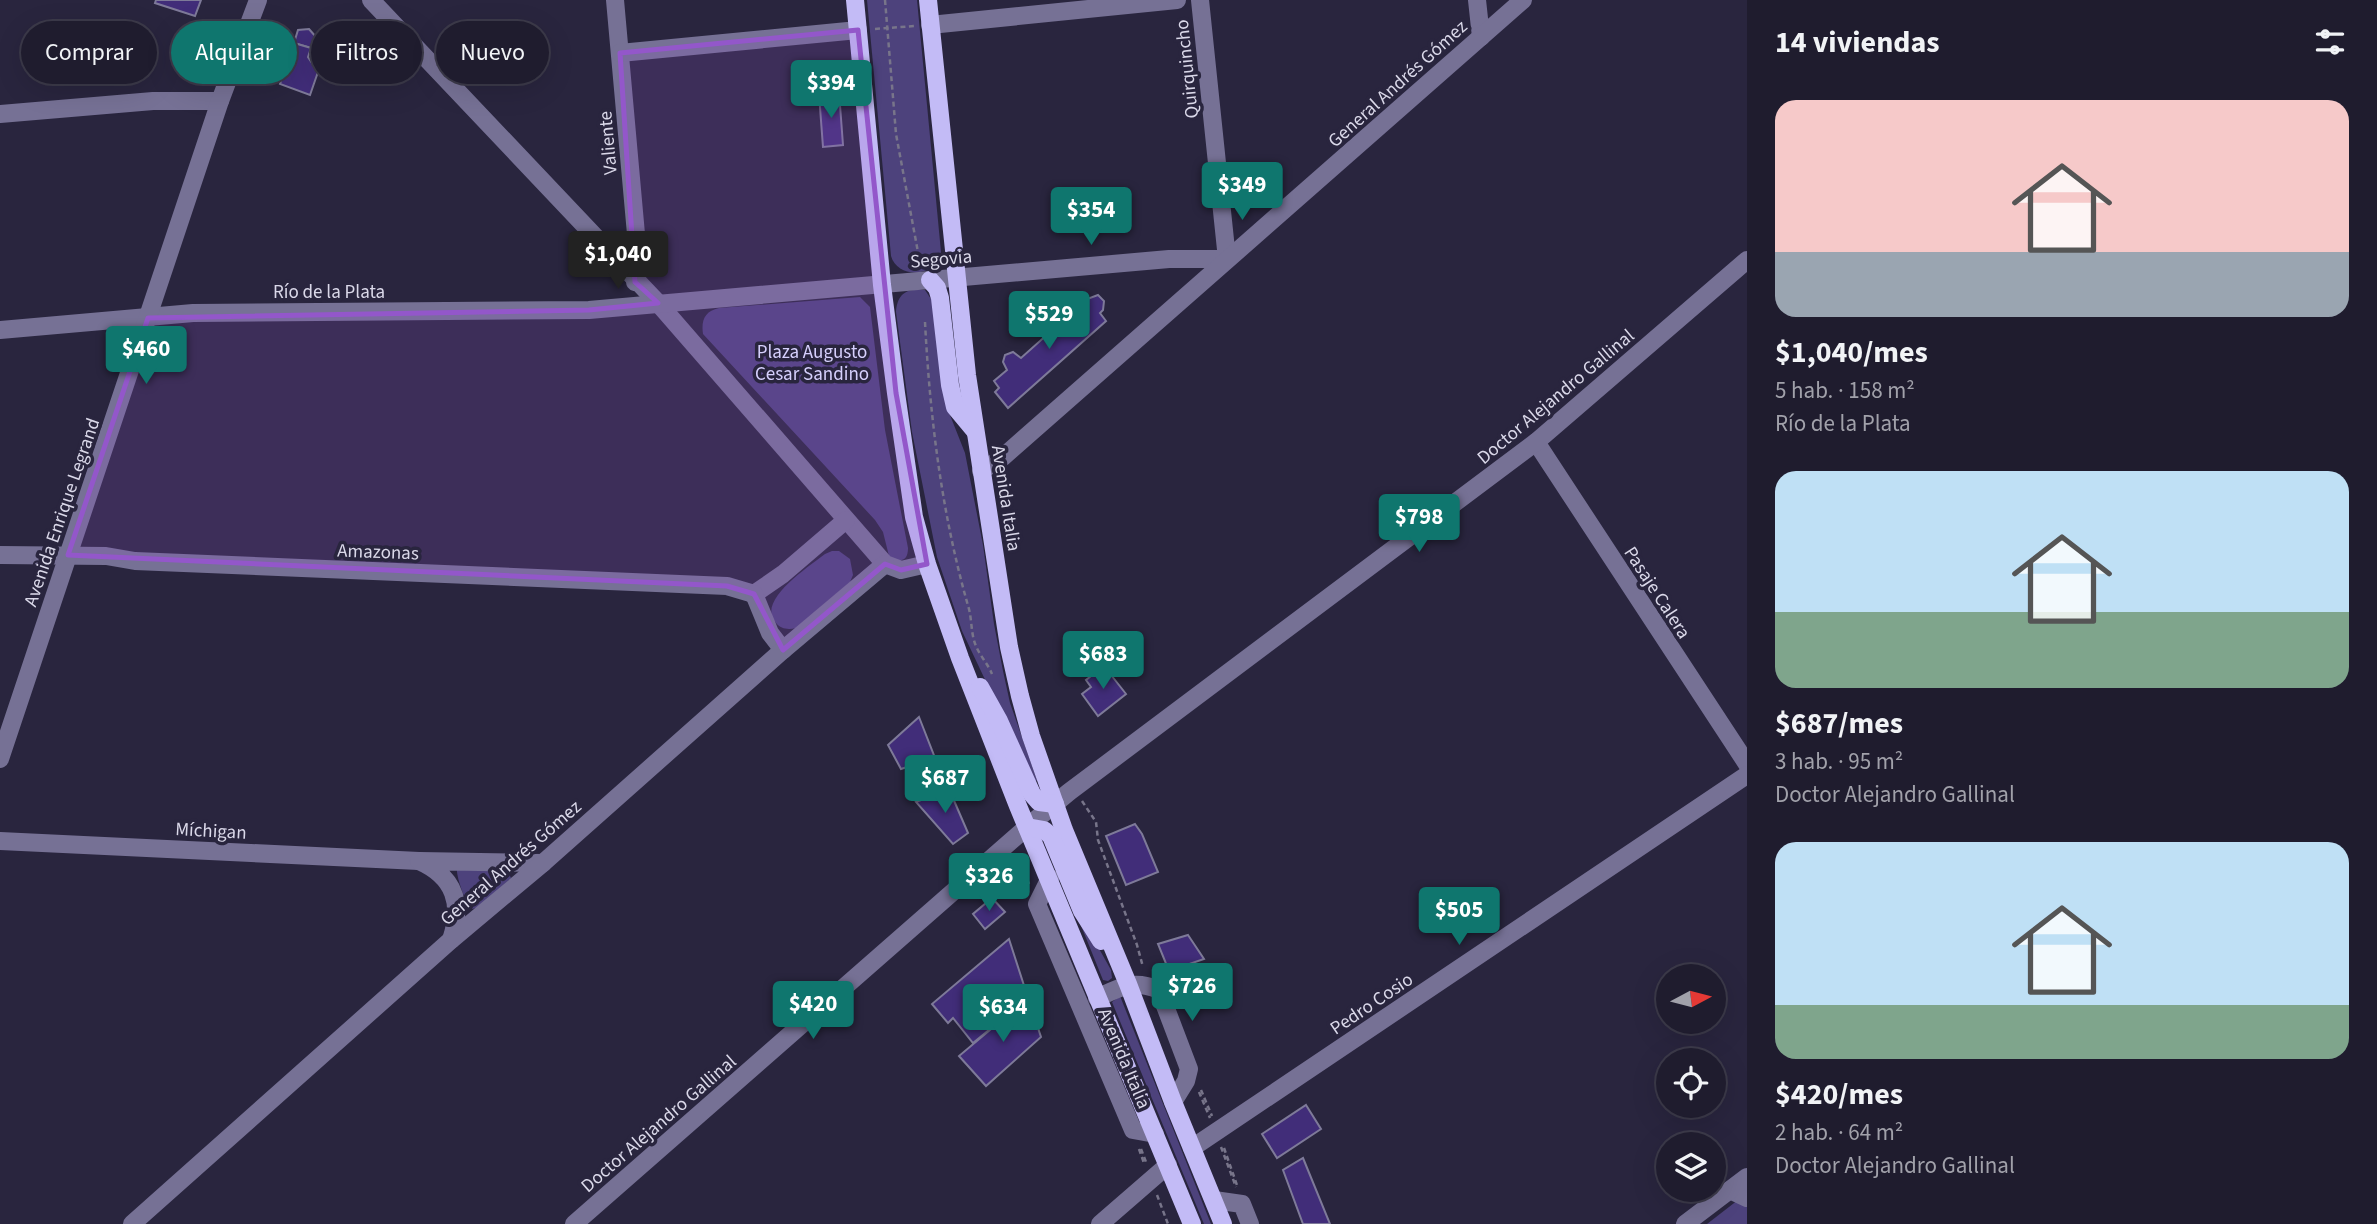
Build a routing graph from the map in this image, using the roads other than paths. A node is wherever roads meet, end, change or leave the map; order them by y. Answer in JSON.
{"nodes":[{"id":1,"x":258,"y":0,"type":"edge"},
{"id":2,"x":370,"y":0,"type":"edge"},
{"id":3,"x":615,"y":0,"type":"edge"},
{"id":4,"x":855,"y":0,"type":"edge"},
{"id":5,"x":928,"y":0,"type":"edge"},
{"id":6,"x":1177,"y":0,"type":"edge"},
{"id":7,"x":1200,"y":0,"type":"edge"},
{"id":8,"x":1477,"y":0,"type":"edge"},
{"id":9,"x":1523,"y":0,"type":"edge"},
{"id":10,"x":930,"y":25,"type":"junction"},
{"id":11,"x":858,"y":30,"type":"junction"},
{"id":12,"x":1481,"y":37,"type":"junction"},
{"id":13,"x":620,"y":53,"type":"junction"},
{"id":14,"x":220,"y":101,"type":"junction"},
{"id":15,"x":0,"y":114,"type":"edge"},
{"id":16,"x":1227,"y":259,"type":"junction"},
{"id":17,"x":1747,"y":260,"type":"edge"},
{"id":18,"x":956,"y":278,"type":"junction"},
{"id":19,"x":930,"y":280,"type":"junction"},
{"id":20,"x":635,"y":282,"type":"junction"},
{"id":21,"x":882,"y":285,"type":"junction"},
{"id":22,"x":658,"y":303,"type":"junction"},
{"id":23,"x":148,"y":318,"type":"junction"},
{"id":24,"x":0,"y":330,"type":"edge"},
{"id":25,"x":975,"y":431,"type":"junction"},
{"id":26,"x":1536,"y":442,"type":"junction"},
{"id":27,"x":981,"y":471,"type":"junction"},
{"id":28,"x":846,"y":520,"type":"junction"},
{"id":29,"x":0,"y":555,"type":"edge"},
{"id":30,"x":68,"y":555,"type":"junction"},
{"id":31,"x":885,"y":564,"type":"junction"},
{"id":32,"x":927,"y":564,"type":"junction"},
{"id":33,"x":754,"y":594,"type":"junction"},
{"id":34,"x":783,"y":650,"type":"junction"},
{"id":35,"x":960,"y":658,"type":"junction"},
{"id":36,"x":0,"y":759,"type":"edge"},
{"id":37,"x":1747,"y":764,"type":"edge"},
{"id":38,"x":1747,"y":775,"type":"edge"},
{"id":39,"x":1055,"y":804,"type":"junction"},
{"id":40,"x":1027,"y":827,"type":"junction"},
{"id":41,"x":0,"y":841,"type":"edge"},
{"id":42,"x":419,"y":860,"type":"junction"},
{"id":43,"x":543,"y":863,"type":"junction"},
{"id":44,"x":1050,"y":878,"type":"junction"},
{"id":45,"x":451,"y":940,"type":"junction"},
{"id":46,"x":1113,"y":948,"type":"junction"},
{"id":47,"x":1128,"y":984,"type":"junction"},
{"id":48,"x":1097,"y":998,"type":"junction"},
{"id":49,"x":1173,"y":1102,"type":"junction"},
{"id":50,"x":1155,"y":1134,"type":"junction"},
{"id":51,"x":1192,"y":1148,"type":"junction"},
{"id":52,"x":1168,"y":1165,"type":"junction"},
{"id":53,"x":1747,"y":1178,"type":"edge"},
{"id":54,"x":1730,"y":1190,"type":"junction"},
{"id":55,"x":1747,"y":1198,"type":"edge"},
{"id":56,"x":1214,"y":1200,"type":"junction"},
{"id":57,"x":1187,"y":1220,"type":"edge"},
{"id":58,"x":132,"y":1224,"type":"edge"},
{"id":59,"x":574,"y":1224,"type":"edge"},
{"id":60,"x":1100,"y":1224,"type":"edge"},
{"id":61,"x":1223,"y":1224,"type":"edge"},
{"id":62,"x":1250,"y":1224,"type":"edge"},
{"id":63,"x":1685,"y":1224,"type":"edge"}],
"edges":[{"from":1,"to":14,"type":"street","name":"Avenida Enrique Legrand"},
{"from":2,"to":20,"type":"street"},
{"from":3,"to":13,"type":"street","name":"Valiente"},
{"from":4,"to":11,"type":"main road","name":"Avenida Italia"},
{"from":5,"to":10,"type":"main road","name":"Avenida Italia"},
{"from":6,"to":10,"type":"street"},
{"from":7,"to":16,"type":"street","name":"Quirquincho"},
{"from":8,"to":12,"type":"street"},
{"from":9,"to":12,"type":"street","name":"General Andrés Gómez"},
{"from":10,"to":18,"type":"main road","name":"Avenida Italia"},
{"from":11,"to":13,"type":"street"},
{"from":11,"to":21,"type":"main road","name":"Avenida Italia"},
{"from":12,"to":16,"type":"street","name":"General Andrés Gómez"},
{"from":13,"to":20,"type":"street","name":"Valiente"},
{"from":14,"to":15,"type":"street"},
{"from":14,"to":23,"type":"street","name":"Avenida Enrique Legrand"},
{"from":16,"to":18,"type":"street","name":"Segovia"},
{"from":16,"to":27,"type":"street","name":"General Andrés Gómez"},
{"from":17,"to":26,"type":"street","name":"Doctor Alejandro Gallinal"},
{"from":18,"to":19,"type":"street","name":"Segovia"},
{"from":18,"to":25,"type":"main road","name":"Avenida Italia"},
{"from":19,"to":21,"type":"street","name":"Segovia"},
{"from":19,"to":25,"type":"main road"},
{"from":20,"to":22,"type":"street"},
{"from":21,"to":22,"type":"street","name":"Segovia"},
{"from":21,"to":32,"type":"main road","name":"Avenida Italia"},
{"from":22,"to":23,"type":"street","name":"Río de la Plata"},
{"from":22,"to":28,"type":"street"},
{"from":23,"to":24,"type":"street","name":"Río de la Plata"},
{"from":23,"to":30,"type":"street","name":"Avenida Enrique Legrand"},
{"from":25,"to":27,"type":"main road","name":"Avenida Italia"},
{"from":26,"to":37,"type":"street","name":"Pasaje Calera"},
{"from":26,"to":39,"type":"street","name":"Doctor Alejandro Gallinal"},
{"from":27,"to":39,"type":"main road","name":"Avenida Italia"},
{"from":28,"to":31,"type":"street"},
{"from":28,"to":33,"type":"street"},
{"from":29,"to":30,"type":"street","name":"Amazonas"},
{"from":30,"to":33,"type":"street","name":"Amazonas"},
{"from":30,"to":36,"type":"street","name":"Avenida Enrique Legrand"},
{"from":31,"to":32,"type":"street"},
{"from":31,"to":34,"type":"street","name":"General Andrés Gómez"},
{"from":32,"to":35,"type":"main road","name":"Avenida Italia"},
{"from":33,"to":34,"type":"street"},
{"from":34,"to":43,"type":"street","name":"General Andrés Gómez"},
{"from":35,"to":39,"type":"main road"},
{"from":35,"to":40,"type":"main road","name":"Avenida Italia"},
{"from":38,"to":51,"type":"street","name":"Pedro Cosio"},
{"from":39,"to":40,"type":"street","name":"Doctor Alejandro Gallinal"},
{"from":39,"to":46,"type":"main road","name":"Avenida Italia"},
{"from":40,"to":44,"type":"main road","name":"Avenida Italia"},
{"from":40,"to":46,"type":"main road"},
{"from":40,"to":59,"type":"street","name":"Doctor Alejandro Gallinal"},
{"from":41,"to":42,"type":"street","name":"Míchigan"},
{"from":42,"to":43,"type":"street","name":"Míchigan"},
{"from":42,"to":45,"type":"street"},
{"from":43,"to":45,"type":"street","name":"General Andrés Gómez"},
{"from":44,"to":48,"type":"main road","name":"Avenida Italia"},
{"from":44,"to":50,"type":"street","name":"Avenida Italia"},
{"from":45,"to":58,"type":"street","name":"General Andrés Gómez"},
{"from":46,"to":47,"type":"main road","name":"Avenida Italia"},
{"from":47,"to":48,"type":"street","name":"Avenida Italia"},
{"from":47,"to":49,"type":"main road","name":"Avenida Italia"},
{"from":47,"to":49,"type":"street","name":"Avenida Italia"},
{"from":48,"to":50,"type":"main road","name":"Avenida Italia"},
{"from":49,"to":51,"type":"main road","name":"Avenida Italia"},
{"from":50,"to":52,"type":"main road","name":"Avenida Italia"},
{"from":51,"to":56,"type":"main road","name":"Avenida Italia"},
{"from":52,"to":57,"type":"main road","name":"Avenida Italia"},
{"from":52,"to":60,"type":"street"},
{"from":53,"to":54,"type":"street"},
{"from":54,"to":55,"type":"street"},
{"from":54,"to":63,"type":"street"},
{"from":56,"to":61,"type":"main road","name":"Avenida Italia"},
{"from":56,"to":62,"type":"street"}]}
